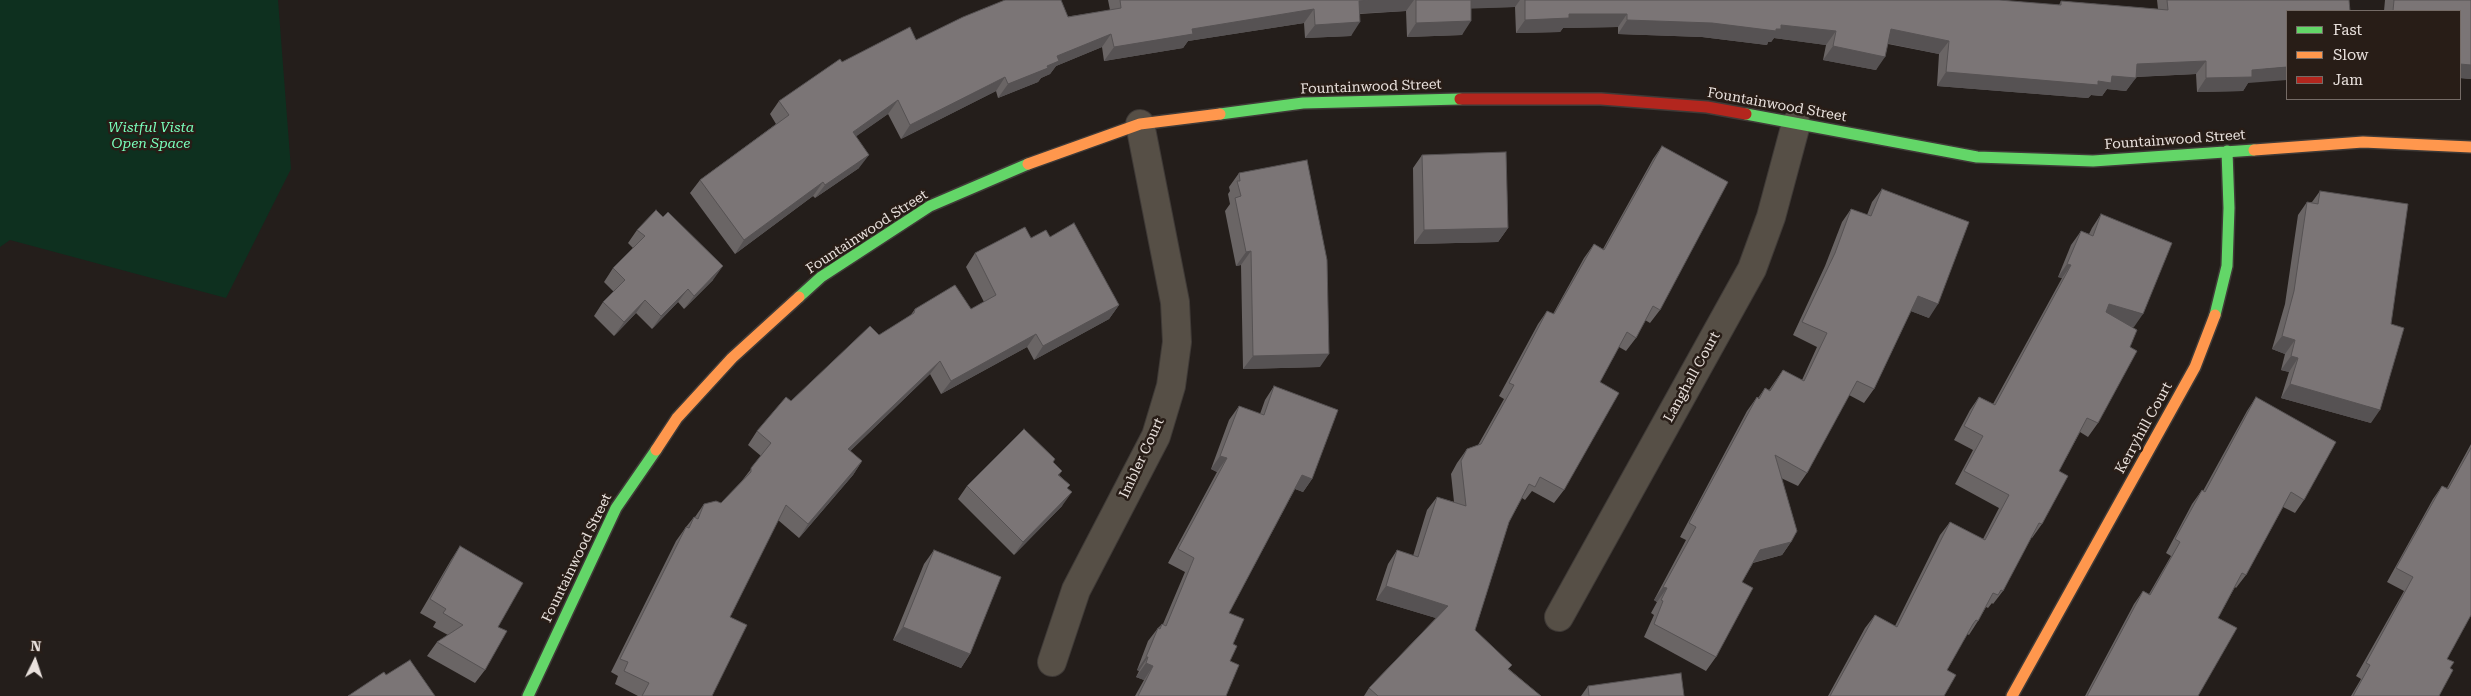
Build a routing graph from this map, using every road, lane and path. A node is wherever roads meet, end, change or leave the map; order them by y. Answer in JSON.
{"nodes":[{"id":1,"x":1140,"y":124,"type":"junction"},
{"id":2,"x":1796,"y":124,"type":"junction"},
{"id":3,"x":2471,"y":147,"type":"edge"},
{"id":4,"x":2227,"y":151,"type":"junction"},
{"id":5,"x":1559,"y":617,"type":"dead end"},
{"id":6,"x":1052,"y":662,"type":"dead end"},
{"id":7,"x":528,"y":696,"type":"edge"},
{"id":8,"x":2012,"y":696,"type":"edge"}],
"edges":[{"from":1,"to":2,"type":"street","name":"Fountainwood Street"},
{"from":1,"to":6,"type":"street","name":"Imbler Court"},
{"from":1,"to":7,"type":"street","name":"Fountainwood Street"},
{"from":2,"to":4,"type":"street","name":"Fountainwood Street"},
{"from":2,"to":5,"type":"street","name":"Langhall Court"},
{"from":3,"to":4,"type":"street","name":"Fountainwood Street"},
{"from":4,"to":8,"type":"street","name":"Kerryhill Court"}]}
